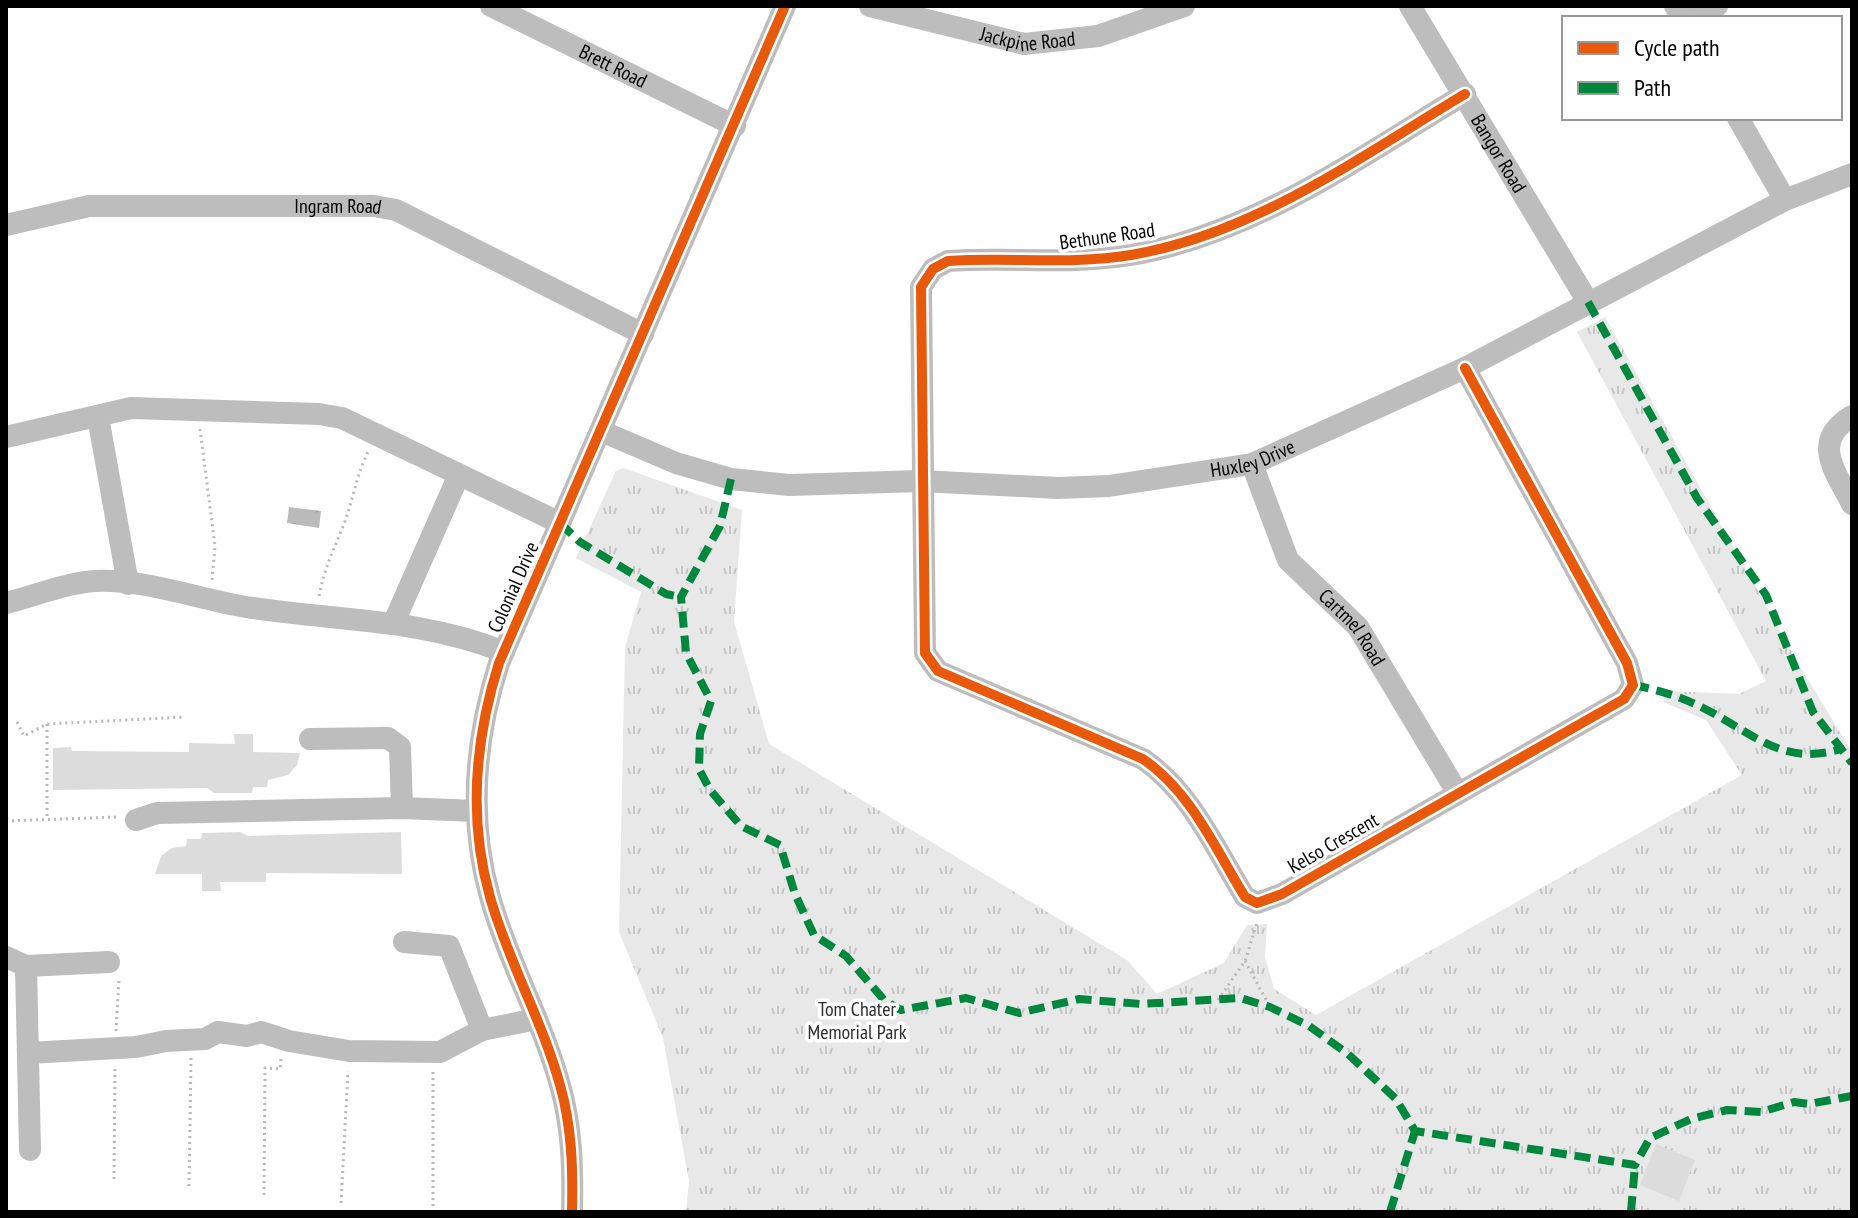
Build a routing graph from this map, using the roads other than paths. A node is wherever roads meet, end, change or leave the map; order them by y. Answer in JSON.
{"nodes":[{"id":1,"x":491,"y":6,"type":"edge"},
{"id":2,"x":785,"y":6,"type":"edge"},
{"id":3,"x":870,"y":6,"type":"edge"},
{"id":4,"x":1184,"y":6,"type":"edge"},
{"id":5,"x":1410,"y":6,"type":"edge"},
{"id":6,"x":1717,"y":6,"type":"edge"},
{"id":7,"x":522,"y":12,"type":"edge"},
{"id":8,"x":1698,"y":16,"type":"edge"},
{"id":9,"x":1465,"y":94,"type":"junction"},
{"id":10,"x":1739,"y":120,"type":"edge"},
{"id":11,"x":735,"y":126,"type":"junction"},
{"id":12,"x":1852,"y":174,"type":"edge"},
{"id":13,"x":1785,"y":200,"type":"junction"},
{"id":14,"x":6,"y":225,"type":"edge"},
{"id":15,"x":1588,"y":302,"type":"junction"},
{"id":16,"x":643,"y":334,"type":"junction"},
{"id":17,"x":1465,"y":368,"type":"junction"},
{"id":18,"x":1852,"y":416,"type":"edge"},
{"id":19,"x":98,"y":417,"type":"junction"},
{"id":20,"x":601,"y":431,"type":"junction"},
{"id":21,"x":6,"y":437,"type":"edge"},
{"id":22,"x":1252,"y":464,"type":"junction"},
{"id":23,"x":458,"y":477,"type":"junction"},
{"id":24,"x":921,"y":481,"type":"junction"},
{"id":25,"x":1852,"y":504,"type":"edge"},
{"id":26,"x":560,"y":523,"type":"junction"},
{"id":27,"x":128,"y":584,"type":"junction"},
{"id":28,"x":6,"y":603,"type":"edge"},
{"id":29,"x":394,"y":622,"type":"junction"},
{"id":30,"x":504,"y":652,"type":"junction"},
{"id":31,"x":310,"y":739,"type":"dead end"},
{"id":32,"x":1457,"y":792,"type":"junction"},
{"id":33,"x":402,"y":808,"type":"junction"},
{"id":34,"x":476,"y":811,"type":"junction"},
{"id":35,"x":136,"y":820,"type":"road end"},
{"id":36,"x":404,"y":942,"type":"dead end"},
{"id":37,"x":16,"y":961,"type":"edge"},
{"id":38,"x":109,"y":962,"type":"dead end"},
{"id":39,"x":537,"y":1019,"type":"junction"},
{"id":40,"x":482,"y":1030,"type":"junction"},
{"id":41,"x":28,"y":1053,"type":"junction"},
{"id":42,"x":30,"y":1150,"type":"dead end"},
{"id":43,"x":572,"y":1212,"type":"edge"}],
"edges":[{"from":1,"to":7,"type":"street","name":"Brett Road"},
{"from":2,"to":11,"type":"street","name":"Colonial Drive"},
{"from":3,"to":4,"type":"street","name":"Jackpine Road"},
{"from":5,"to":9,"type":"street","name":"Bangor Road"},
{"from":6,"to":8,"type":"street"},
{"from":7,"to":11,"type":"street","name":"Brett Road"},
{"from":9,"to":15,"type":"street","name":"Bangor Road"},
{"from":9,"to":24,"type":"street","name":"Bethune Road"},
{"from":10,"to":13,"type":"street"},
{"from":11,"to":16,"type":"street","name":"Colonial Drive"},
{"from":12,"to":13,"type":"street","name":"Huxley Drive"},
{"from":13,"to":15,"type":"street","name":"Huxley Drive"},
{"from":14,"to":16,"type":"street","name":"Ingram Road"},
{"from":15,"to":17,"type":"street","name":"Huxley Drive"},
{"from":16,"to":20,"type":"street","name":"Colonial Drive"},
{"from":17,"to":22,"type":"street","name":"Huxley Drive"},
{"from":17,"to":32,"type":"street","name":"Kelso Crescent"},
{"from":18,"to":25,"type":"street"},
{"from":19,"to":21,"type":"street"},
{"from":19,"to":23,"type":"street"},
{"from":19,"to":27,"type":"street"},
{"from":20,"to":24,"type":"street","name":"Huxley Drive"},
{"from":20,"to":26,"type":"street","name":"Colonial Drive"},
{"from":22,"to":24,"type":"street","name":"Huxley Drive"},
{"from":22,"to":32,"type":"street","name":"Cartmel Road"},
{"from":23,"to":26,"type":"street"},
{"from":23,"to":29,"type":"street"},
{"from":24,"to":32,"type":"street","name":"Kelso Crescent"},
{"from":26,"to":30,"type":"street","name":"Colonial Drive"},
{"from":27,"to":28,"type":"street"},
{"from":27,"to":29,"type":"street"},
{"from":29,"to":30,"type":"street"},
{"from":30,"to":34,"type":"street","name":"Colonial Drive"},
{"from":31,"to":33,"type":"street"},
{"from":33,"to":34,"type":"street"},
{"from":33,"to":35,"type":"street"},
{"from":34,"to":39,"type":"street","name":"Colonial Drive"},
{"from":36,"to":40,"type":"street"},
{"from":37,"to":38,"type":"street"},
{"from":37,"to":41,"type":"street"},
{"from":39,"to":40,"type":"street"},
{"from":39,"to":43,"type":"street","name":"Colonial Drive"},
{"from":40,"to":41,"type":"street"},
{"from":41,"to":42,"type":"street"}]}
